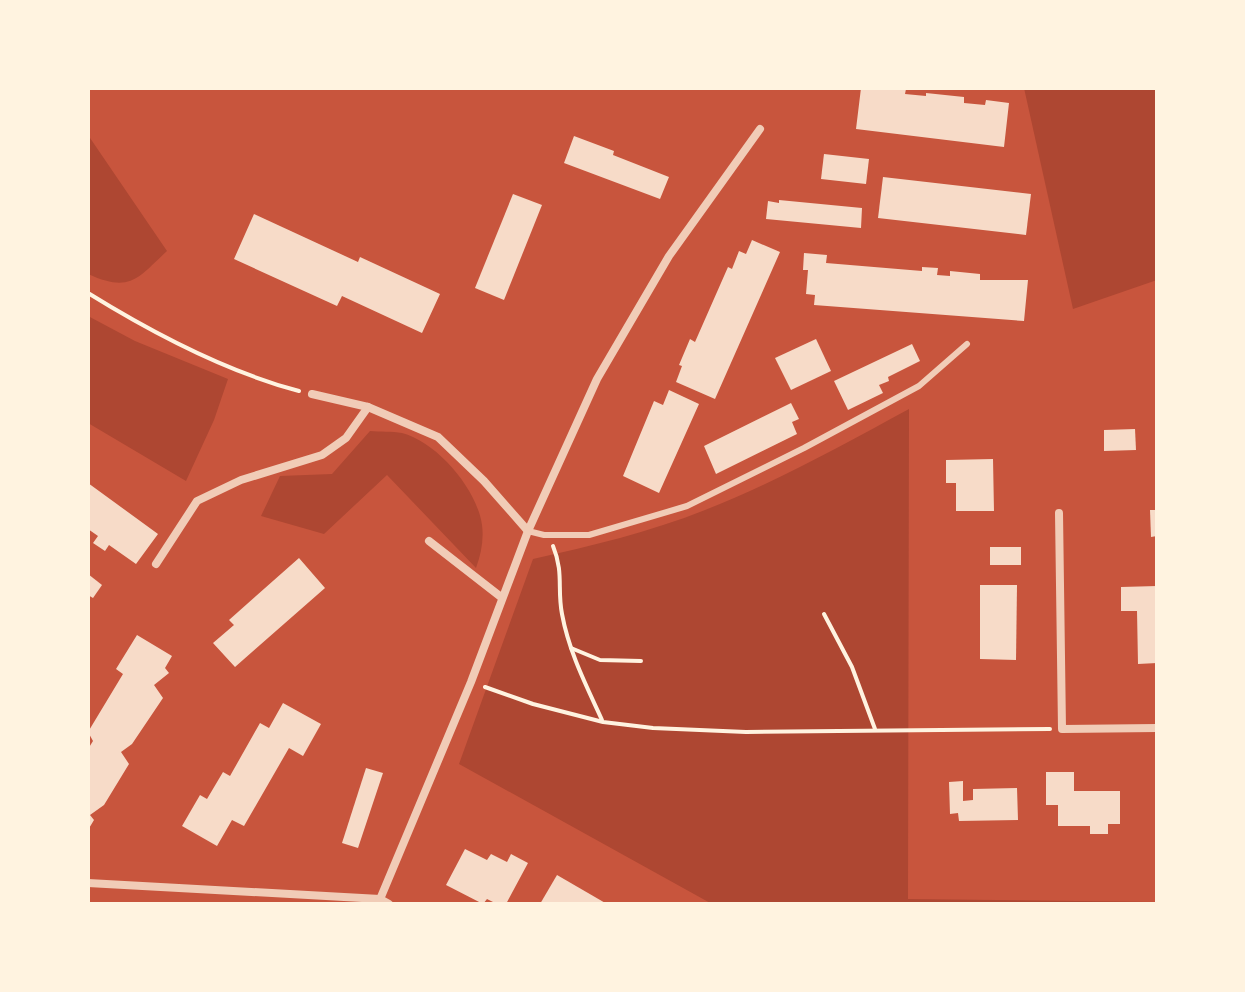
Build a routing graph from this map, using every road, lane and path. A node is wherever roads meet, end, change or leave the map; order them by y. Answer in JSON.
{"nodes":[{"id":1,"x":760,"y":129,"type":"dead end"},
{"id":2,"x":88,"y":293,"type":"edge"},
{"id":3,"x":967,"y":344,"type":"dead end"},
{"id":4,"x":312,"y":394,"type":"joint"},
{"id":5,"x":368,"y":407,"type":"junction"},
{"id":6,"x":1059,"y":513,"type":"dead end"},
{"id":7,"x":528,"y":531,"type":"junction"},
{"id":8,"x":544,"y":535,"type":"junction"},
{"id":9,"x":429,"y":541,"type":"dead end"},
{"id":10,"x":156,"y":564,"type":"dead end"},
{"id":11,"x":501,"y":597,"type":"junction"},
{"id":12,"x":824,"y":614,"type":"dead end"},
{"id":13,"x":569,"y":647,"type":"junction"},
{"id":14,"x":641,"y":661,"type":"dead end"},
{"id":15,"x":471,"y":682,"type":"junction"},
{"id":16,"x":603,"y":722,"type":"junction"},
{"id":17,"x":1157,"y":728,"type":"edge"},
{"id":18,"x":875,"y":729,"type":"junction"},
{"id":19,"x":1062,"y":729,"type":"junction"},
{"id":20,"x":88,"y":883,"type":"edge"},
{"id":21,"x":379,"y":901,"type":"edge"},
{"id":22,"x":389,"y":904,"type":"edge"}],
"edges":[{"from":1,"to":7,"type":"street"},
{"from":2,"to":4,"type":"path"},
{"from":3,"to":8,"type":"lane"},
{"from":4,"to":5,"type":"street"},
{"from":5,"to":7,"type":"street"},
{"from":5,"to":10,"type":"street"},
{"from":6,"to":19,"type":"street"},
{"from":7,"to":8,"type":"lane"},
{"from":7,"to":11,"type":"street"},
{"from":8,"to":13,"type":"path"},
{"from":9,"to":11,"type":"street"},
{"from":11,"to":15,"type":"street"},
{"from":12,"to":18,"type":"path"},
{"from":13,"to":14,"type":"path"},
{"from":13,"to":16,"type":"path"},
{"from":15,"to":16,"type":"path"},
{"from":15,"to":21,"type":"street"},
{"from":16,"to":18,"type":"path"},
{"from":17,"to":19,"type":"street"},
{"from":18,"to":19,"type":"path"},
{"from":20,"to":21,"type":"street"},
{"from":21,"to":22,"type":"street"}]}
